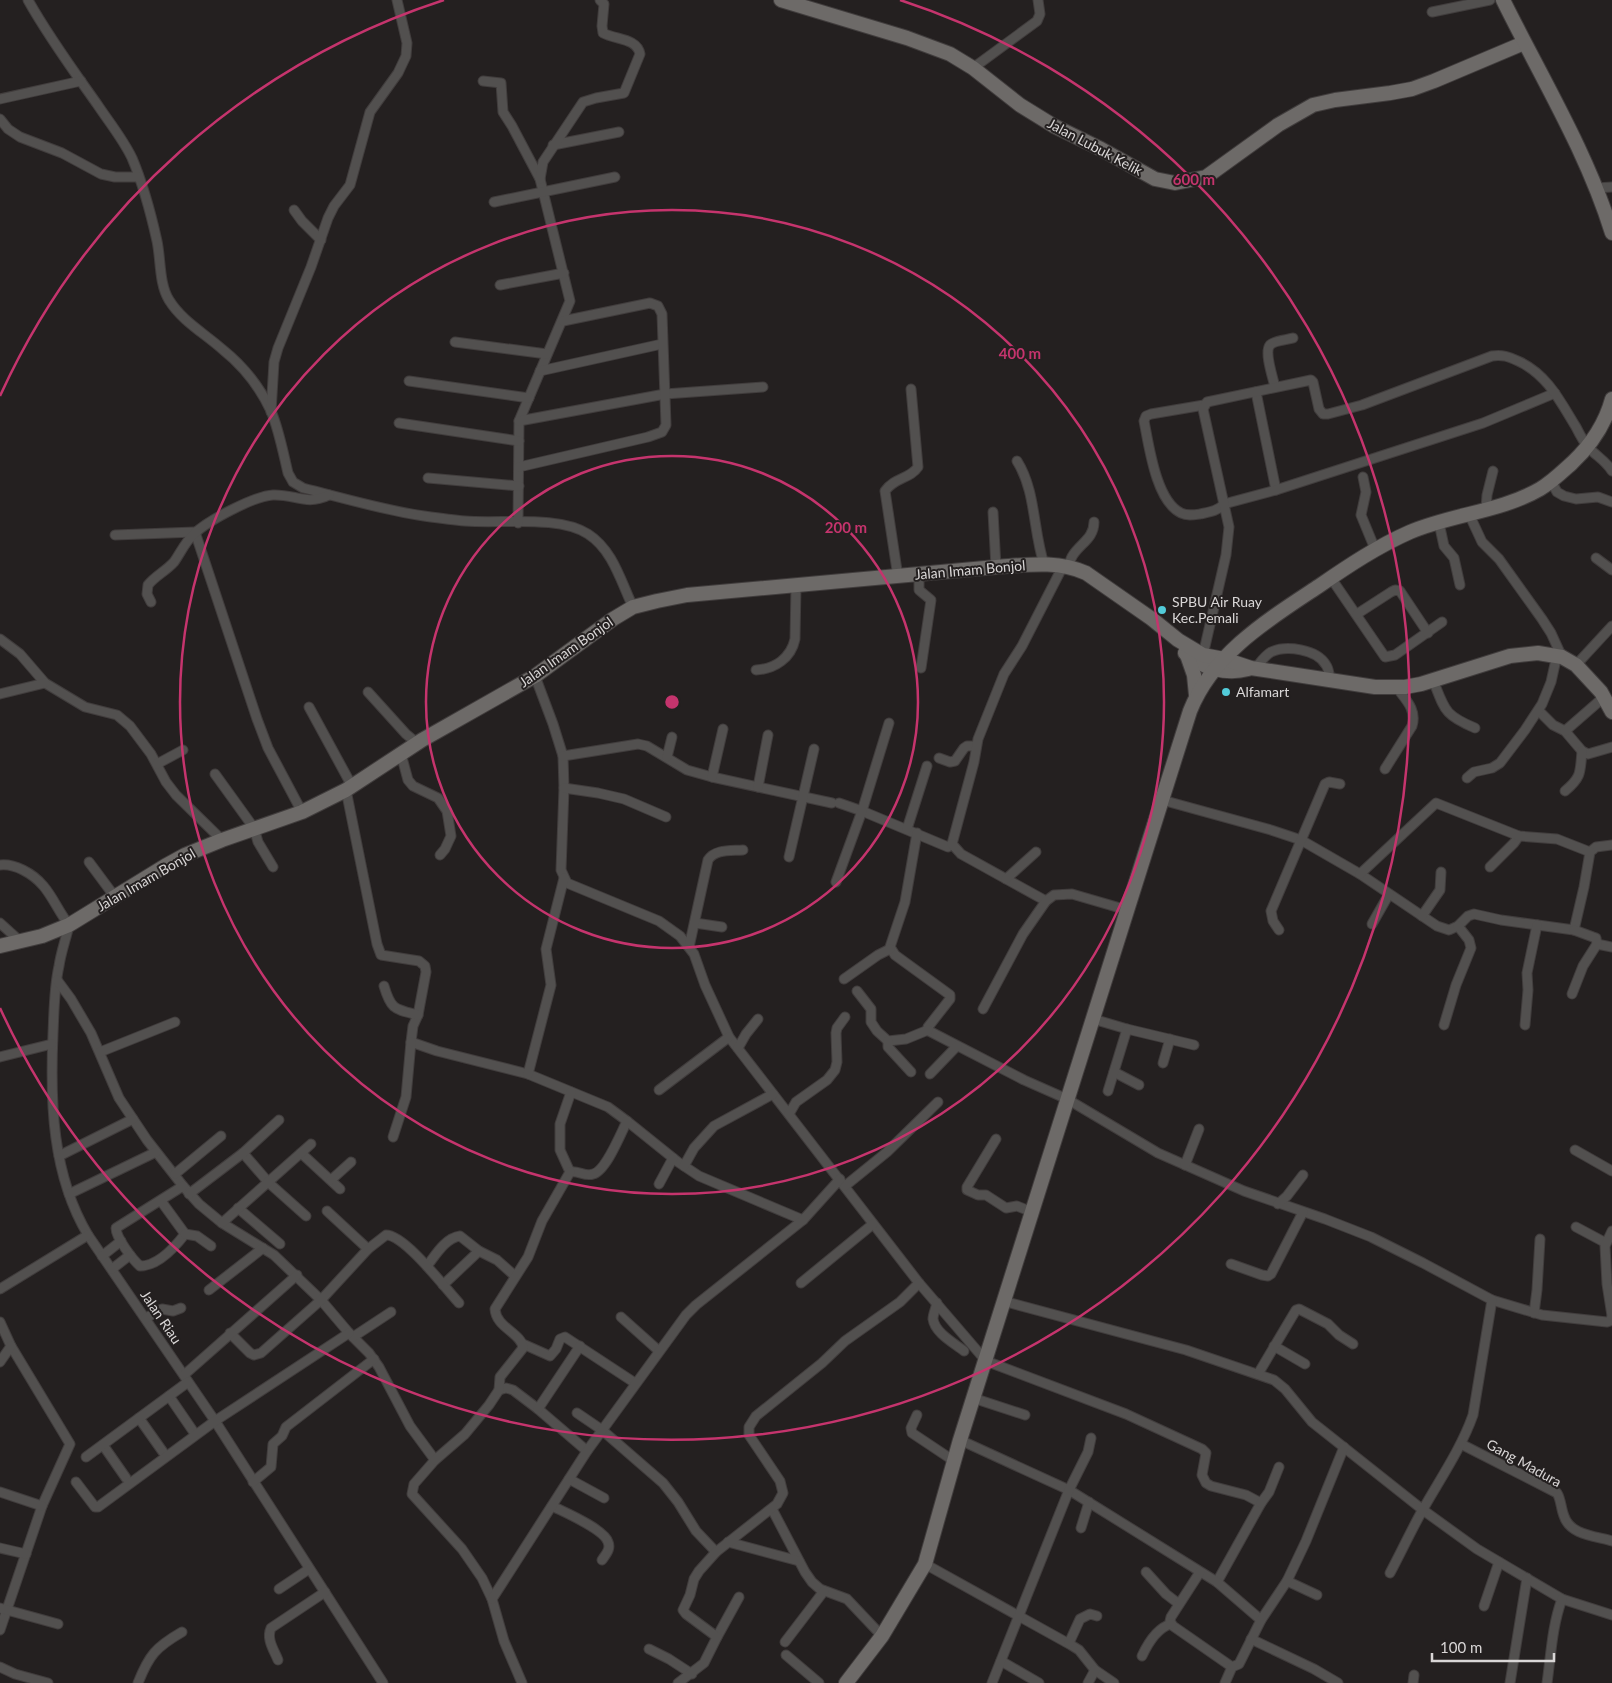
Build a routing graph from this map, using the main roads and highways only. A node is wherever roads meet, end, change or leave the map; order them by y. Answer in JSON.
{"nodes":[{"id":1,"x":781,"y":0,"type":"edge"},
{"id":2,"x":1503,"y":0,"type":"edge"},
{"id":3,"x":1524,"y":43,"type":"junction"},
{"id":4,"x":1612,"y":233,"type":"edge"},
{"id":5,"x":1612,"y":399,"type":"edge"},
{"id":6,"x":1171,"y":634,"type":"junction"},
{"id":7,"x":1188,"y":655,"type":"junction"},
{"id":8,"x":1224,"y":659,"type":"junction"},
{"id":9,"x":1253,"y":669,"type":"junction"},
{"id":10,"x":1215,"y":670,"type":"junction"},
{"id":11,"x":1196,"y":695,"type":"junction"},
{"id":12,"x":1612,"y":712,"type":"edge"},
{"id":13,"x":0,"y":946,"type":"edge"},
{"id":14,"x":846,"y":1683,"type":"edge"}],
"edges":[{"from":1,"to":3,"type":"main road","name":"Jalan Lubuk Kelik"},
{"from":2,"to":3,"type":"main road"},
{"from":3,"to":4,"type":"main road"},
{"from":5,"to":8,"type":"main road"},
{"from":6,"to":7,"type":"main road","name":"Jalan Imam Bonjol"},
{"from":6,"to":8,"type":"main road","name":"Jalan Imam Bonjol"},
{"from":6,"to":13,"type":"main road","name":"Jalan Imam Bonjol"},
{"from":7,"to":10,"type":"main road","name":"Jalan Imam Bonjol"},
{"from":7,"to":11,"type":"main road"},
{"from":8,"to":9,"type":"main road","name":"Jalan Imam Bonjol"},
{"from":8,"to":10,"type":"main road"},
{"from":9,"to":10,"type":"main road"},
{"from":9,"to":12,"type":"main road"},
{"from":10,"to":11,"type":"main road"},
{"from":11,"to":14,"type":"main road"}]}
